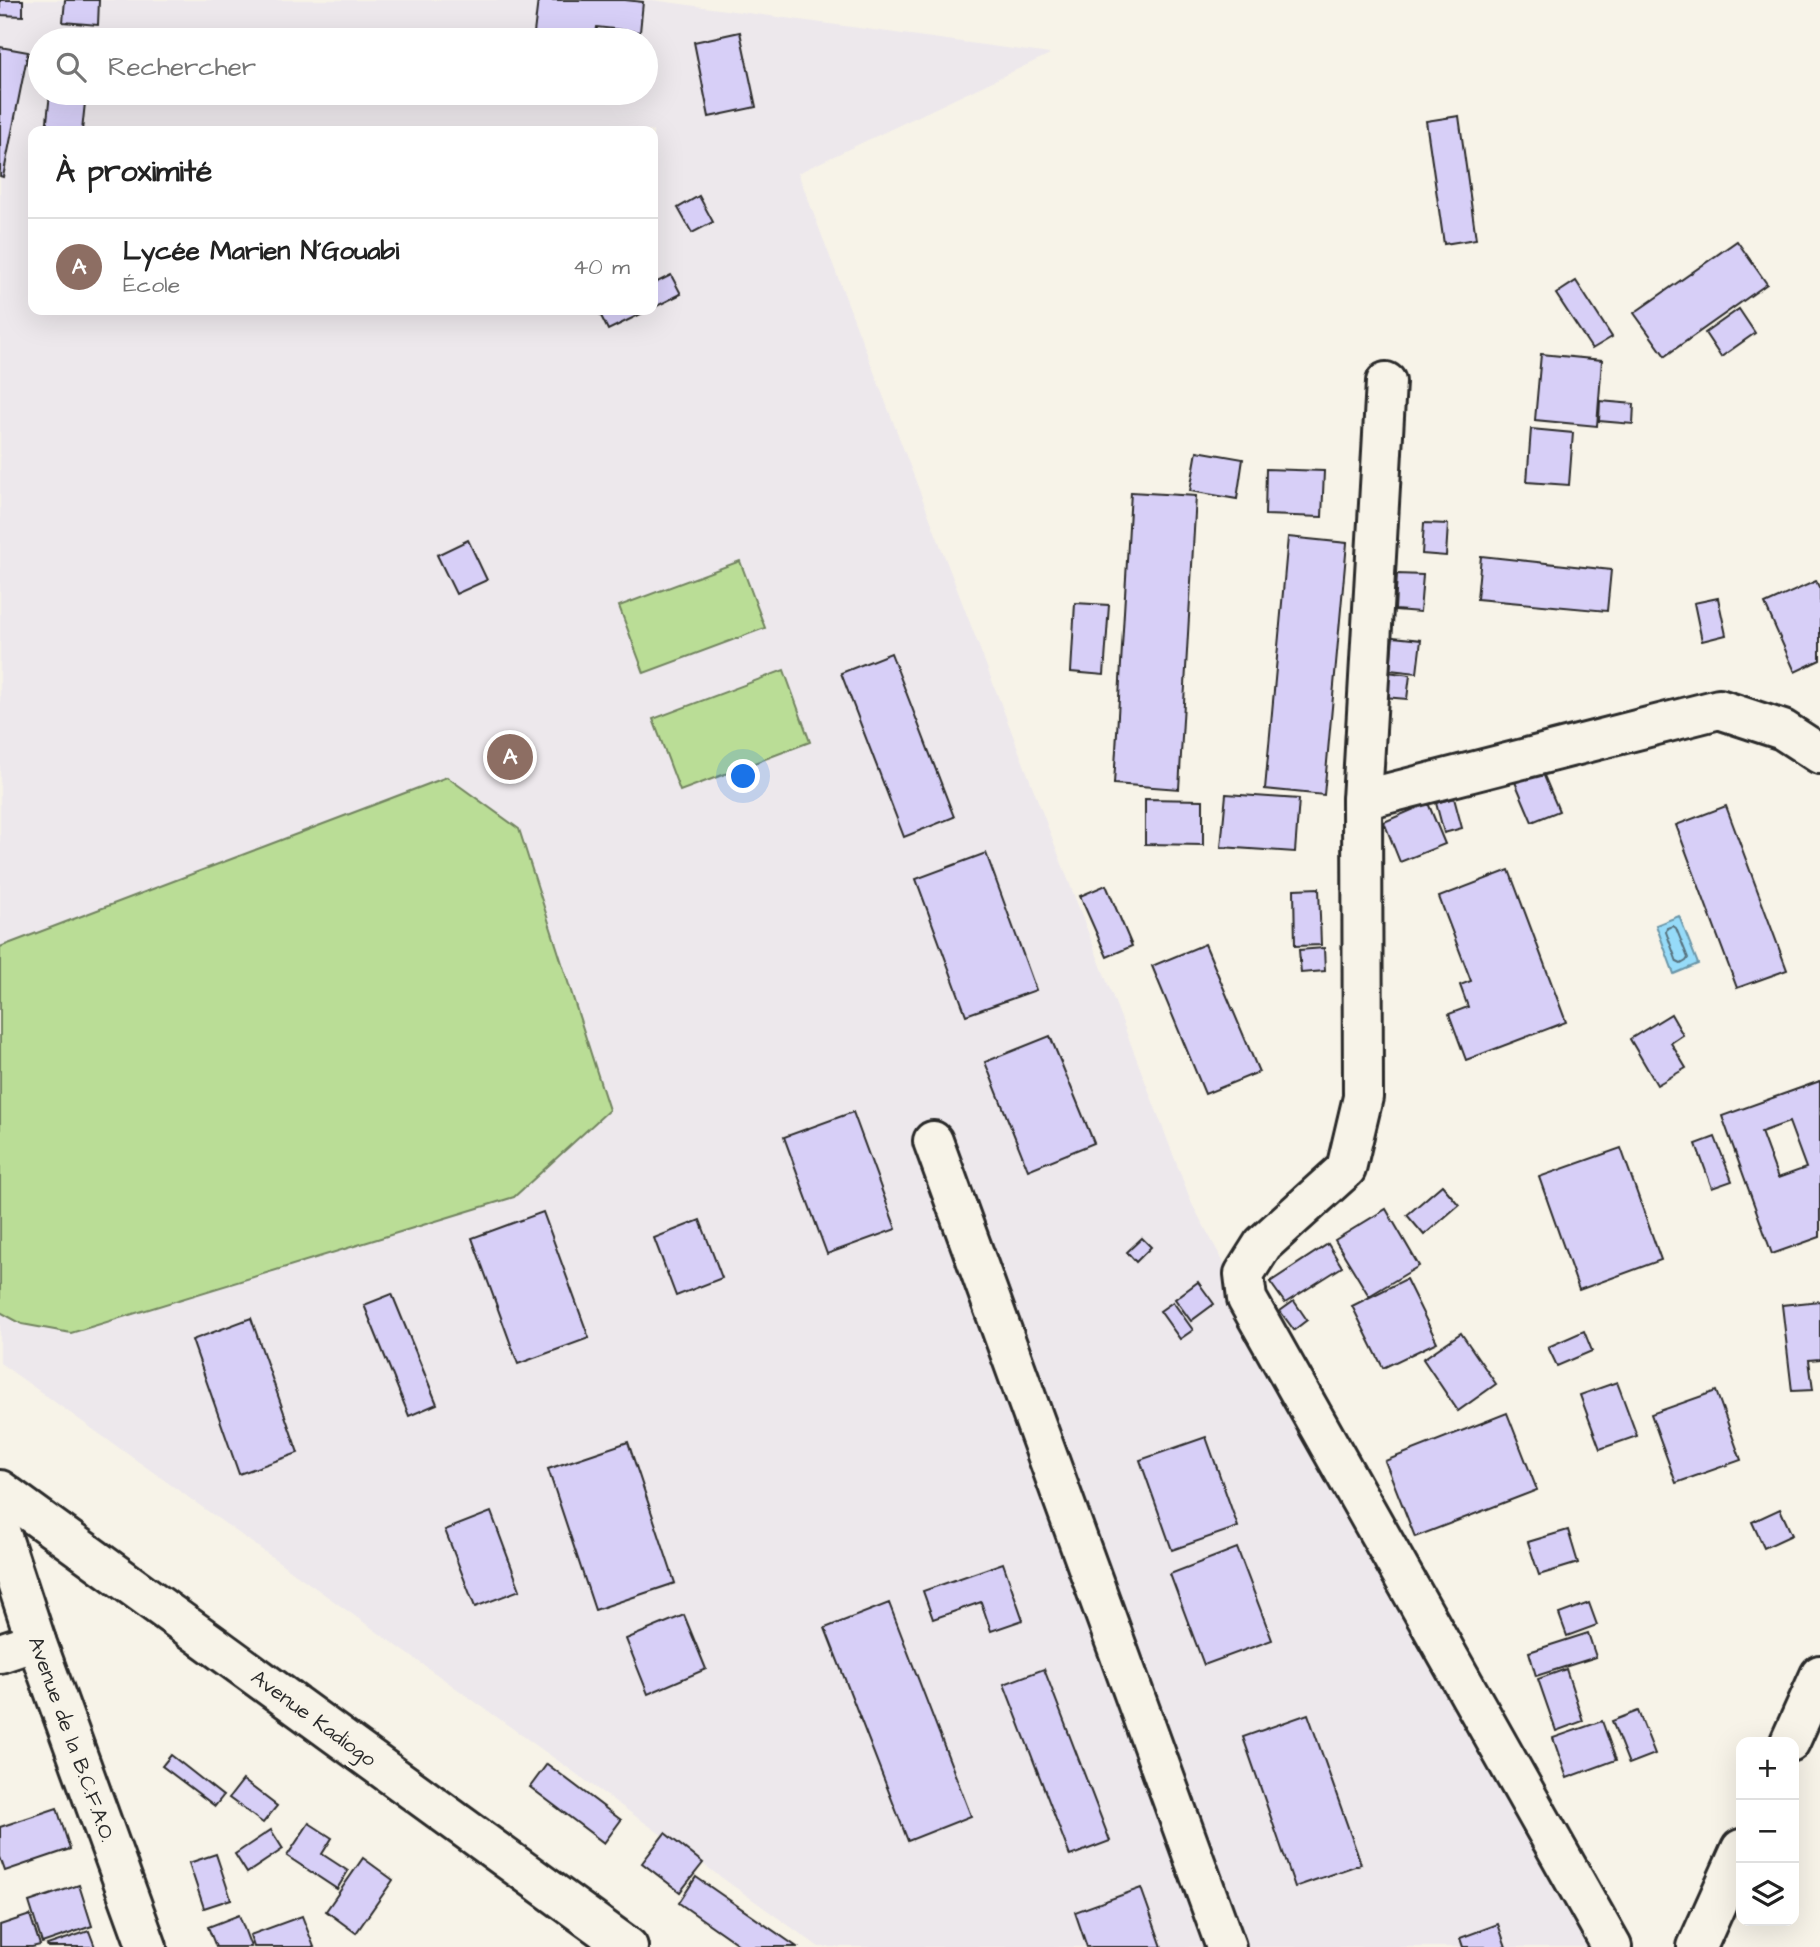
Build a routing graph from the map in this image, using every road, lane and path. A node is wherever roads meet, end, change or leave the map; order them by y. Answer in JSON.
{"nodes":[{"id":1,"x":1386,"y":382,"type":"dead end"},
{"id":2,"x":1820,"y":754,"type":"edge"},
{"id":3,"x":1362,"y":800,"type":"junction"},
{"id":4,"x":933,"y":1141,"type":"dead end"},
{"id":5,"x":0,"y":1490,"type":"edge"},
{"id":6,"x":0,"y":1531,"type":"edge"},
{"id":7,"x":36,"y":1640,"type":"junction"},
{"id":8,"x":0,"y":1653,"type":"edge"},
{"id":9,"x":1820,"y":1675,"type":"edge"},
{"id":10,"x":1792,"y":1737,"type":"edge"},
{"id":11,"x":1736,"y":1860,"type":"edge"},
{"id":12,"x":147,"y":1947,"type":"edge"},
{"id":13,"x":628,"y":1947,"type":"edge"},
{"id":14,"x":1226,"y":1947,"type":"edge"},
{"id":15,"x":1612,"y":1947,"type":"edge"},
{"id":16,"x":1697,"y":1947,"type":"edge"}],
"edges":[{"from":1,"to":3,"type":"main road"},
{"from":2,"to":3,"type":"main road"},
{"from":3,"to":15,"type":"main road"},
{"from":4,"to":14,"type":"main road"},
{"from":5,"to":13,"type":"main road","name":"Avenue Kadiogo"},
{"from":6,"to":7,"type":"main road","name":"Avenue de la B.C.F.A.O."},
{"from":7,"to":8,"type":"main road"},
{"from":7,"to":12,"type":"main road","name":"Avenue de la B.C.F.A.O."},
{"from":9,"to":10,"type":"main road"},
{"from":11,"to":16,"type":"main road"}]}
